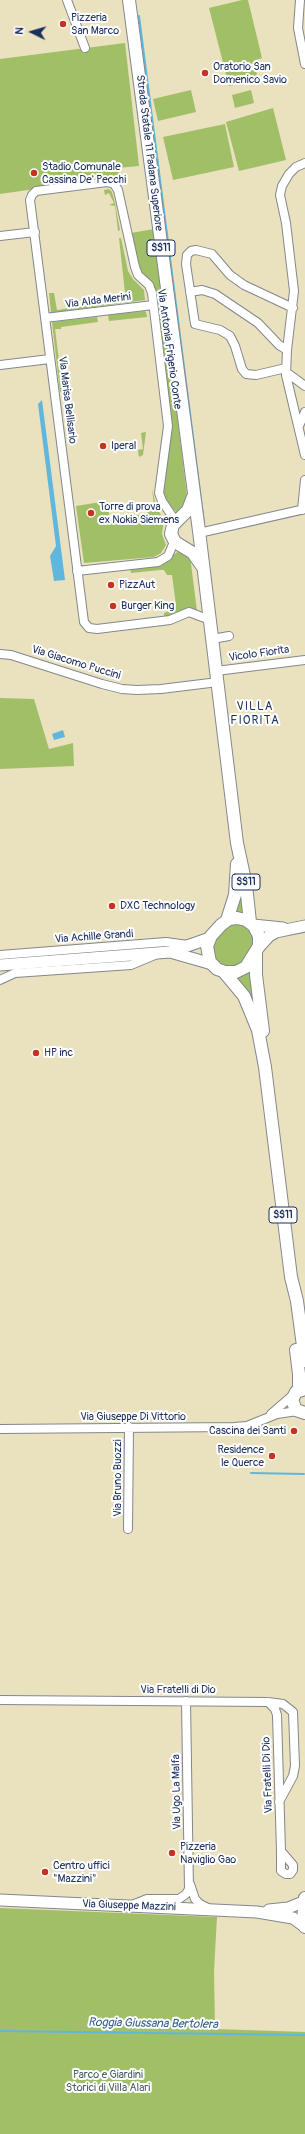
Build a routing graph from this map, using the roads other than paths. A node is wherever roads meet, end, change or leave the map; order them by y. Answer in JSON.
{"nodes":[{"id":1,"x":67,"y":0,"type":"edge"},
{"id":2,"x":129,"y":0,"type":"edge"},
{"id":3,"x":300,"y":0,"type":"edge"},
{"id":4,"x":85,"y":48,"type":"dead end"},
{"id":5,"x":305,"y":64,"type":"edge"},
{"id":6,"x":305,"y":163,"type":"edge"},
{"id":7,"x":35,"y":232,"type":"junction"},
{"id":8,"x":0,"y":236,"type":"edge"},
{"id":9,"x":190,"y":292,"type":"junction"},
{"id":10,"x":153,"y":305,"type":"junction"},
{"id":11,"x":293,"y":308,"type":"junction"},
{"id":12,"x":46,"y":318,"type":"junction"},
{"id":13,"x":287,"y":350,"type":"junction"},
{"id":14,"x":50,"y":358,"type":"junction"},
{"id":15,"x":0,"y":365,"type":"edge"},
{"id":16,"x":286,"y":370,"type":"junction"},
{"id":17,"x":305,"y":386,"type":"edge"},
{"id":18,"x":305,"y":412,"type":"edge"},
{"id":19,"x":298,"y":427,"type":"junction"},
{"id":20,"x":305,"y":455,"type":"edge"},
{"id":21,"x":305,"y":480,"type":"edge"},
{"id":22,"x":193,"y":496,"type":"junction"},
{"id":23,"x":303,"y":509,"type":"edge"},
{"id":24,"x":178,"y":521,"type":"junction"},
{"id":25,"x":200,"y":531,"type":"junction"},
{"id":26,"x":177,"y":544,"type":"junction"},
{"id":27,"x":204,"y":568,"type":"junction"},
{"id":28,"x":77,"y":572,"type":"junction"},
{"id":29,"x":210,"y":620,"type":"junction"},
{"id":30,"x":229,"y":636,"type":"dead end"},
{"id":31,"x":212,"y":639,"type":"junction"},
{"id":32,"x":0,"y":654,"type":"edge"},
{"id":33,"x":305,"y":660,"type":"edge"},
{"id":34,"x":217,"y":677,"type":"junction"},
{"id":35,"x":237,"y":838,"type":"junction"},
{"id":36,"x":227,"y":920,"type":"junction"},
{"id":37,"x":252,"y":924,"type":"junction"},
{"id":38,"x":305,"y":926,"type":"edge"},
{"id":39,"x":288,"y":928,"type":"junction"},
{"id":40,"x":210,"y":938,"type":"junction"},
{"id":41,"x":190,"y":945,"type":"junction"},
{"id":42,"x":257,"y":950,"type":"junction"},
{"id":43,"x":170,"y":952,"type":"junction"},
{"id":44,"x":157,"y":953,"type":"junction"},
{"id":45,"x":0,"y":955,"type":"edge"},
{"id":46,"x":212,"y":964,"type":"junction"},
{"id":47,"x":0,"y":965,"type":"edge"},
{"id":48,"x":224,"y":972,"type":"junction"},
{"id":49,"x":0,"y":980,"type":"edge"},
{"id":50,"x":265,"y":1067,"type":"junction"},
{"id":51,"x":290,"y":1277,"type":"junction"},
{"id":52,"x":305,"y":1361,"type":"edge"},
{"id":53,"x":299,"y":1391,"type":"edge"},
{"id":54,"x":303,"y":1413,"type":"edge"},
{"id":55,"x":264,"y":1419,"type":"junction"},
{"id":56,"x":129,"y":1427,"type":"junction"},
{"id":57,"x":0,"y":1429,"type":"edge"},
{"id":58,"x":128,"y":1530,"type":"dead end"},
{"id":59,"x":0,"y":1700,"type":"edge"},
{"id":60,"x":186,"y":1701,"type":"junction"},
{"id":61,"x":268,"y":1702,"type":"junction"},
{"id":62,"x":278,"y":1769,"type":"junction"},
{"id":63,"x":294,"y":1771,"type":"junction"},
{"id":64,"x":279,"y":1802,"type":"junction"},
{"id":65,"x":281,"y":1851,"type":"dead end"},
{"id":66,"x":189,"y":1884,"type":"junction"},
{"id":67,"x":0,"y":1900,"type":"edge"},
{"id":68,"x":304,"y":1900,"type":"edge"},
{"id":69,"x":130,"y":1906,"type":"junction"},
{"id":70,"x":212,"y":1910,"type":"junction"},
{"id":71,"x":257,"y":1912,"type":"junction"},
{"id":72,"x":305,"y":1927,"type":"edge"}],
"edges":[{"from":1,"to":4,"type":"street"},
{"from":2,"to":22,"type":"main road","name":"Strada Statale 11 Padana Superiore","number":"SS11"},
{"from":3,"to":5,"type":"street"},
{"from":6,"to":11,"type":"street"},
{"from":7,"to":8,"type":"street"},
{"from":7,"to":10,"type":"street","name":"Via Antonia Frigerio Conte"},
{"from":7,"to":12,"type":"street","name":"Via Marisa Bellisario"},
{"from":9,"to":11,"type":"street"},
{"from":9,"to":13,"type":"street"},
{"from":9,"to":16,"type":"street"},
{"from":10,"to":12,"type":"street","name":"Via Alda Merini"},
{"from":10,"to":24,"type":"street","name":"Via Antonia Frigerio Conte"},
{"from":11,"to":13,"type":"street"},
{"from":12,"to":14,"type":"street","name":"Via Marisa Bellisario"},
{"from":13,"to":16,"type":"street"},
{"from":14,"to":15,"type":"street"},
{"from":14,"to":28,"type":"street","name":"Via Marisa Bellisario"},
{"from":16,"to":17,"type":"street"},
{"from":16,"to":19,"type":"street"},
{"from":18,"to":19,"type":"street"},
{"from":19,"to":20,"type":"street"},
{"from":21,"to":23,"type":"street"},
{"from":22,"to":24,"type":"main road"},
{"from":22,"to":25,"type":"main road","name":"Strada Statale 11 Padana Superiore","number":"SS11"},
{"from":23,"to":25,"type":"street"},
{"from":24,"to":25,"type":"main road"},
{"from":24,"to":26,"type":"main road"},
{"from":25,"to":26,"type":"main road"},
{"from":25,"to":27,"type":"main road","name":"Strada Statale 11 Padana Superiore","number":"SS11"},
{"from":26,"to":27,"type":"main road"},
{"from":26,"to":28,"type":"street"},
{"from":27,"to":29,"type":"main road","name":"Strada Statale 11 Padana Superiore","number":"SS11"},
{"from":28,"to":29,"type":"street","name":"Via Marisa Bellisario"},
{"from":29,"to":31,"type":"main road","name":"Strada Statale 11 Padana Superiore","number":"SS11"},
{"from":30,"to":31,"type":"street","name":"Vicolo Fiorita"},
{"from":31,"to":34,"type":"main road","name":"Strada Statale 11 Padana Superiore","number":"SS11"},
{"from":32,"to":34,"type":"street","name":"Via Giacomo Puccini"},
{"from":33,"to":34,"type":"street","name":"Vicolo Fiorita"},
{"from":34,"to":35,"type":"main road","name":"Strada Statale 11 Padana Superiore","number":"SS11"},
{"from":35,"to":36,"type":"main road","name":"Strada Statale 11 Padana Superiore","number":"SS11"},
{"from":35,"to":37,"type":"main road","name":"Strada Statale 11 Padana Superiore","number":"SS11"},
{"from":36,"to":37,"type":"main road"},
{"from":36,"to":40,"type":"main road","number":"SS11"},
{"from":37,"to":39,"type":"street"},
{"from":37,"to":42,"type":"main road","number":"SS11"},
{"from":38,"to":39,"type":"street"},
{"from":39,"to":42,"type":"street"},
{"from":40,"to":41,"type":"street"},
{"from":40,"to":46,"type":"main road"},
{"from":41,"to":43,"type":"street"},
{"from":41,"to":45,"type":"street","name":"Via Achille Grandi"},
{"from":42,"to":48,"type":"main road"},
{"from":42,"to":50,"type":"main road","number":"SS11"},
{"from":43,"to":44,"type":"street"},
{"from":43,"to":46,"type":"street"},
{"from":44,"to":47,"type":"street"},
{"from":44,"to":49,"type":"street"},
{"from":46,"to":48,"type":"main road","number":"SS11"},
{"from":48,"to":50,"type":"main road","number":"SS11"},
{"from":50,"to":51,"type":"main road","number":"SS11"},
{"from":51,"to":52,"type":"main road","number":"SS11"},
{"from":51,"to":53,"type":"main road","number":"SS11"},
{"from":53,"to":54,"type":"main road","number":"SS11"},
{"from":53,"to":55,"type":"street","name":"Via Giuseppe Di Vittorio"},
{"from":54,"to":55,"type":"street","name":"Via Giuseppe Di Vittorio"},
{"from":55,"to":56,"type":"street","name":"Via Giuseppe Di Vittorio"},
{"from":56,"to":57,"type":"street","name":"Via Giuseppe Di Vittorio"},
{"from":56,"to":58,"type":"street","name":"Via Bruno Buozzi"},
{"from":59,"to":60,"type":"street","name":"Via Fratelli di Dio"},
{"from":60,"to":61,"type":"street","name":"Via Fratelli di Dio"},
{"from":60,"to":66,"type":"street","name":"Via Ugo La Malfa"},
{"from":61,"to":62,"type":"street","name":"Via Fratelli Di Dio"},
{"from":61,"to":63,"type":"street","name":"Via Fratelli di Dio"},
{"from":62,"to":63,"type":"street","name":"Via Fratelli di Dio"},
{"from":62,"to":64,"type":"street","name":"Via Fratelli Di Dio"},
{"from":63,"to":64,"type":"street","name":"Via Fratelli di Dio"},
{"from":64,"to":65,"type":"street","name":"Via Fratelli Di Dio"},
{"from":66,"to":69,"type":"street"},
{"from":66,"to":70,"type":"street","name":"Via Ugo La Malfa"},
{"from":67,"to":69,"type":"street","name":"Via Giuseppe Mazzini"},
{"from":68,"to":71,"type":"street","name":"Via Giuseppe Mazzini"},
{"from":68,"to":72,"type":"main road"},
{"from":69,"to":70,"type":"street","name":"Via Giuseppe Mazzini"},
{"from":70,"to":71,"type":"street","name":"Via Giuseppe Mazzini"},
{"from":71,"to":72,"type":"street","name":"Via Giuseppe Mazzini"}]}
